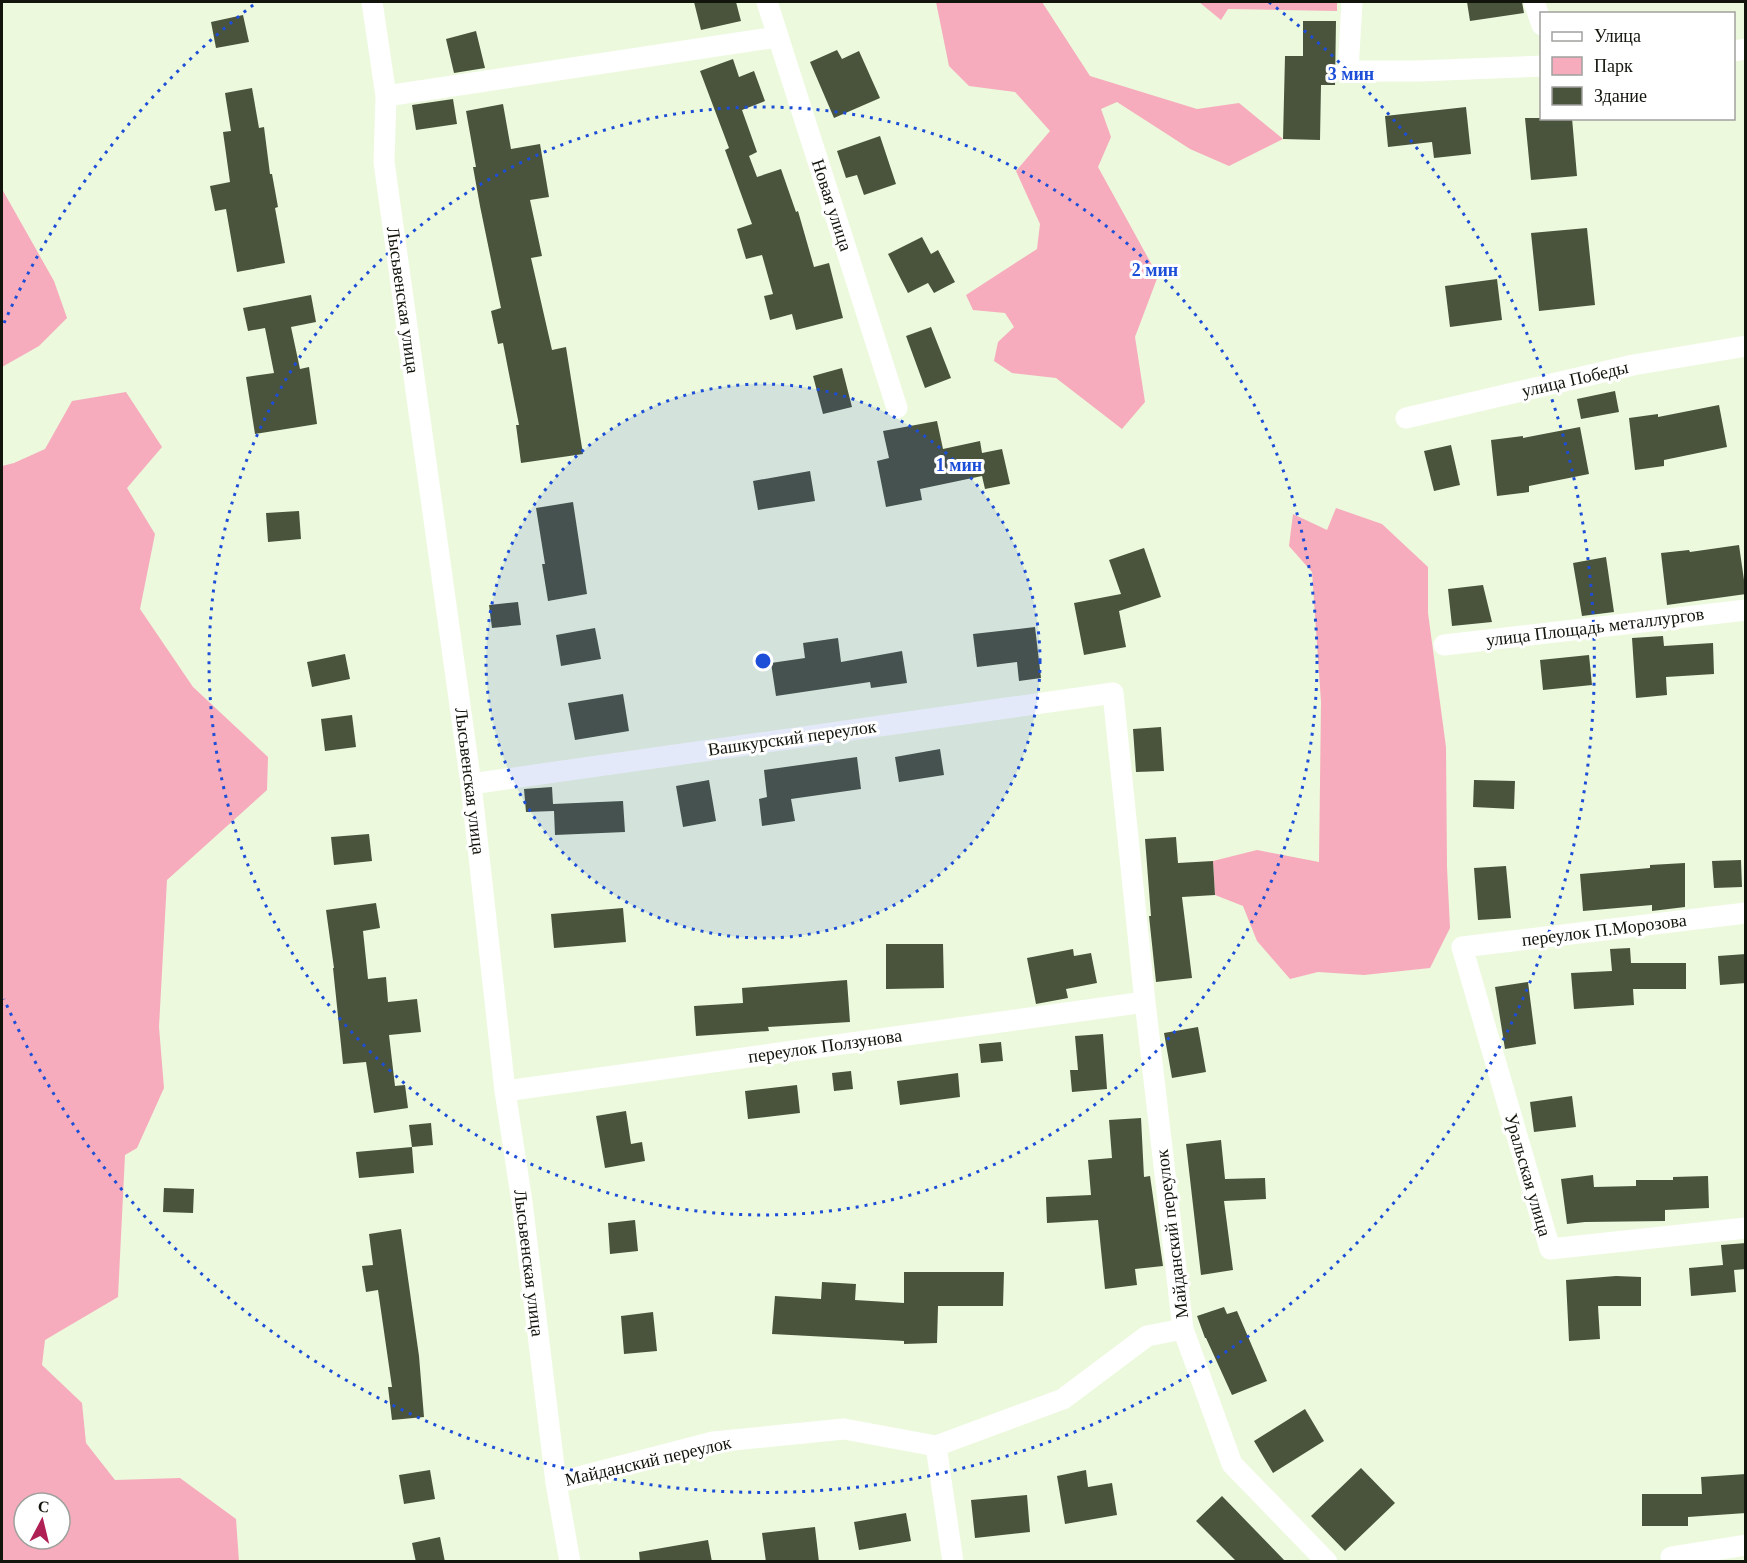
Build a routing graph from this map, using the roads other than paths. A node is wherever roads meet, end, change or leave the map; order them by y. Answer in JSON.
{"nodes":[{"id":1,"x":372,"y":2,"type":"edge"},
{"id":2,"x":767,"y":2,"type":"edge"},
{"id":3,"x":1352,"y":2,"type":"edge"},
{"id":4,"x":1534,"y":2,"type":"edge"},
{"id":5,"x":1540,"y":19,"type":"edge"},
{"id":6,"x":777,"y":37,"type":"junction"},
{"id":7,"x":1540,"y":66,"type":"edge"},
{"id":8,"x":386,"y":96,"type":"junction"},
{"id":9,"x":1746,"y":346,"type":"edge"},
{"id":10,"x":897,"y":408,"type":"dead end"},
{"id":11,"x":1406,"y":418,"type":"dead end"},
{"id":12,"x":1746,"y":610,"type":"edge"},
{"id":13,"x":1444,"y":645,"type":"dead end"},
{"id":14,"x":1113,"y":693,"type":"joint"},
{"id":15,"x":471,"y":784,"type":"junction"},
{"id":16,"x":1746,"y":913,"type":"edge"},
{"id":17,"x":1462,"y":947,"type":"joint"},
{"id":18,"x":1145,"y":1002,"type":"junction"},
{"id":19,"x":505,"y":1091,"type":"junction"},
{"id":20,"x":1746,"y":1228,"type":"edge"},
{"id":21,"x":1183,"y":1329,"type":"junction"},
{"id":22,"x":936,"y":1446,"type":"junction"},
{"id":23,"x":556,"y":1483,"type":"junction"},
{"id":24,"x":1746,"y":1545,"type":"edge"},
{"id":25,"x":1671,"y":1557,"type":"dead end"},
{"id":26,"x":570,"y":1562,"type":"edge"},
{"id":27,"x":953,"y":1562,"type":"edge"},
{"id":28,"x":1327,"y":1562,"type":"edge"}],
"edges":[{"from":1,"to":8,"type":"street","name":"Лысьвенская улица"},
{"from":2,"to":6,"type":"street","name":"Новая улица"},
{"from":3,"to":7,"type":"street"},
{"from":4,"to":5,"type":"street"},
{"from":6,"to":8,"type":"street"},
{"from":6,"to":10,"type":"street","name":"Новая улица"},
{"from":8,"to":15,"type":"street","name":"Лысьвенская улица"},
{"from":9,"to":11,"type":"street","name":"улица Победы"},
{"from":12,"to":13,"type":"street","name":"улица Площадь металлургов"},
{"from":14,"to":15,"type":"street","name":"Вашкурский переулок"},
{"from":14,"to":18,"type":"street","name":"Майданский переулок"},
{"from":15,"to":19,"type":"street","name":"Лысьвенская улица"},
{"from":16,"to":17,"type":"street","name":"переулок П.Морозова"},
{"from":17,"to":20,"type":"street","name":"Уральская улица"},
{"from":18,"to":19,"type":"street","name":"переулок Ползунова"},
{"from":18,"to":21,"type":"street","name":"Майданский переулок"},
{"from":19,"to":23,"type":"street","name":"Лысьвенская улица"},
{"from":21,"to":22,"type":"street","name":"Майданский переулок"},
{"from":21,"to":28,"type":"street"},
{"from":22,"to":23,"type":"street","name":"Майданский переулок"},
{"from":22,"to":27,"type":"street"},
{"from":23,"to":26,"type":"street","name":"Лысьвенская улица"},
{"from":24,"to":25,"type":"street"}]}
